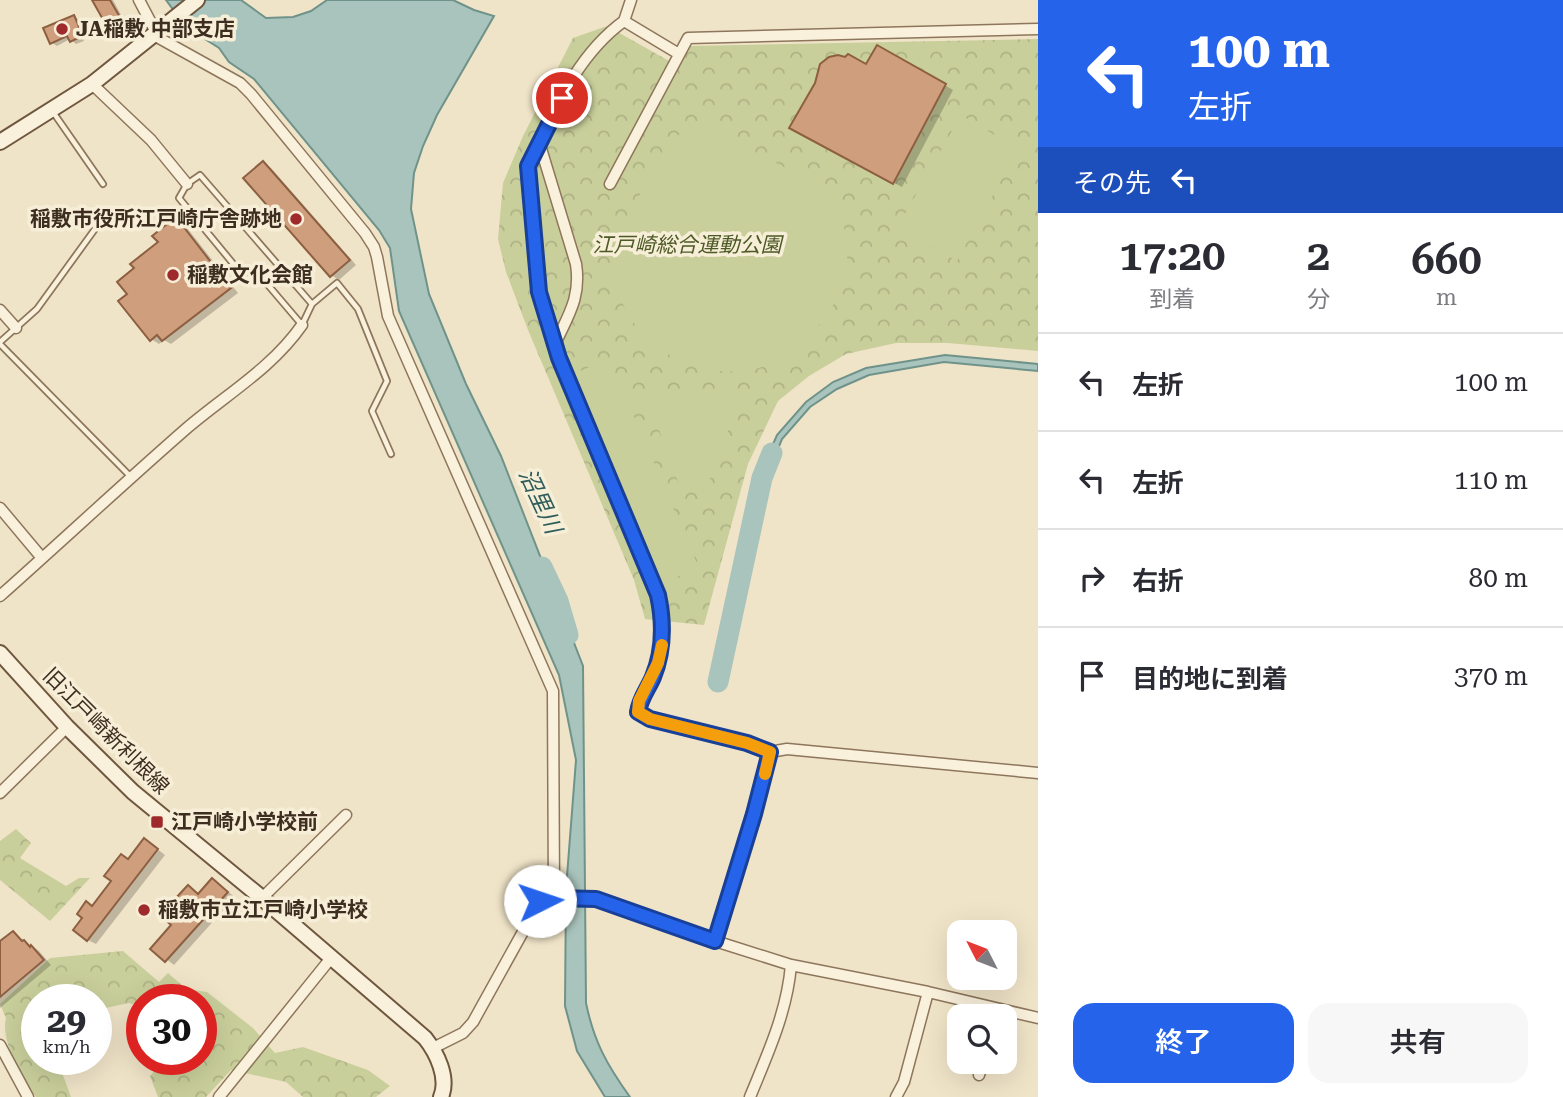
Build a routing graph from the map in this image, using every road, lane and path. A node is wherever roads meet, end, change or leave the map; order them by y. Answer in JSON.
{"nodes":[{"id":1,"x":139,"y":0,"type":"edge"},
{"id":2,"x":197,"y":0,"type":"edge"},
{"id":3,"x":631,"y":0,"type":"edge"},
{"id":4,"x":624,"y":20,"type":"junction"},
{"id":5,"x":1038,"y":29,"type":"edge"},
{"id":6,"x":159,"y":30,"type":"junction"},
{"id":7,"x":679,"y":54,"type":"junction"},
{"id":8,"x":92,"y":84,"type":"junction"},
{"id":9,"x":52,"y":111,"type":"junction"},
{"id":10,"x":0,"y":142,"type":"edge"},
{"id":11,"x":539,"y":142,"type":"junction"},
{"id":12,"x":103,"y":184,"type":"dead end"},
{"id":13,"x":187,"y":184,"type":"junction"},
{"id":14,"x":610,"y":184,"type":"dead end"},
{"id":15,"x":96,"y":229,"type":"dead end"},
{"id":16,"x":312,"y":304,"type":"junction"},
{"id":17,"x":0,"y":310,"type":"edge"},
{"id":18,"x":302,"y":325,"type":"junction"},
{"id":19,"x":16,"y":328,"type":"junction"},
{"id":20,"x":0,"y":343,"type":"edge"},
{"id":21,"x":555,"y":344,"type":"junction"},
{"id":22,"x":391,"y":454,"type":"dead end"},
{"id":23,"x":131,"y":477,"type":"junction"},
{"id":24,"x":0,"y":508,"type":"edge"},
{"id":25,"x":43,"y":558,"type":"junction"},
{"id":26,"x":0,"y":596,"type":"edge"},
{"id":27,"x":0,"y":653,"type":"edge"},
{"id":28,"x":67,"y":727,"type":"junction"},
{"id":29,"x":770,"y":752,"type":"junction"},
{"id":30,"x":1038,"y":773,"type":"edge"},
{"id":31,"x":0,"y":793,"type":"edge"},
{"id":32,"x":346,"y":816,"type":"dead end"},
{"id":33,"x":262,"y":898,"type":"junction"},
{"id":34,"x":557,"y":898,"type":"junction"},
{"id":35,"x":715,"y":941,"type":"junction"},
{"id":36,"x":331,"y":958,"type":"junction"},
{"id":37,"x":791,"y":965,"type":"junction"},
{"id":38,"x":928,"y":992,"type":"junction"},
{"id":39,"x":967,"y":1004,"type":"edge"},
{"id":40,"x":1017,"y":1016,"type":"edge"},
{"id":41,"x":1038,"y":1018,"type":"edge"},
{"id":42,"x":0,"y":1045,"type":"edge"},
{"id":43,"x":433,"y":1048,"type":"junction"},
{"id":44,"x":445,"y":1095,"type":"edge"},
{"id":45,"x":28,"y":1097,"type":"edge"},
{"id":46,"x":219,"y":1097,"type":"edge"},
{"id":47,"x":750,"y":1097,"type":"edge"},
{"id":48,"x":896,"y":1097,"type":"edge"}],
"edges":[{"from":1,"to":6,"type":"street"},
{"from":2,"to":6,"type":"street"},
{"from":3,"to":4,"type":"street"},
{"from":4,"to":7,"type":"street"},
{"from":4,"to":11,"type":"street"},
{"from":5,"to":7,"type":"street"},
{"from":6,"to":8,"type":"street"},
{"from":6,"to":34,"type":"street"},
{"from":7,"to":14,"type":"street"},
{"from":8,"to":9,"type":"street"},
{"from":8,"to":13,"type":"street"},
{"from":9,"to":10,"type":"street"},
{"from":9,"to":12,"type":"lane"},
{"from":11,"to":21,"type":"street"},
{"from":11,"to":21,"type":"street"},
{"from":13,"to":16,"type":"lane"},
{"from":13,"to":18,"type":"lane"},
{"from":15,"to":19,"type":"lane"},
{"from":16,"to":18,"type":"lane"},
{"from":16,"to":22,"type":"lane"},
{"from":17,"to":19,"type":"street"},
{"from":18,"to":23,"type":"street"},
{"from":19,"to":20,"type":"lane"},
{"from":20,"to":23,"type":"lane"},
{"from":21,"to":29,"type":"street"},
{"from":23,"to":25,"type":"street"},
{"from":24,"to":25,"type":"street"},
{"from":25,"to":26,"type":"street"},
{"from":27,"to":28,"type":"street","name":"旧江戸崎新利根線"},
{"from":28,"to":31,"type":"street"},
{"from":28,"to":33,"type":"street","name":"旧江戸崎新利根線"},
{"from":29,"to":30,"type":"street"},
{"from":29,"to":35,"type":"street"},
{"from":32,"to":33,"type":"street"},
{"from":33,"to":36,"type":"street","name":"旧江戸崎新利根線"},
{"from":34,"to":35,"type":"street"},
{"from":34,"to":43,"type":"street"},
{"from":35,"to":37,"type":"street"},
{"from":36,"to":43,"type":"street","name":"旧江戸崎新利根線"},
{"from":36,"to":46,"type":"street"},
{"from":37,"to":38,"type":"street"},
{"from":37,"to":47,"type":"street"},
{"from":38,"to":39,"type":"street"},
{"from":38,"to":48,"type":"street"},
{"from":40,"to":41,"type":"street"},
{"from":42,"to":45,"type":"street"},
{"from":43,"to":44,"type":"street","name":"旧江戸崎新利根線"}]}
